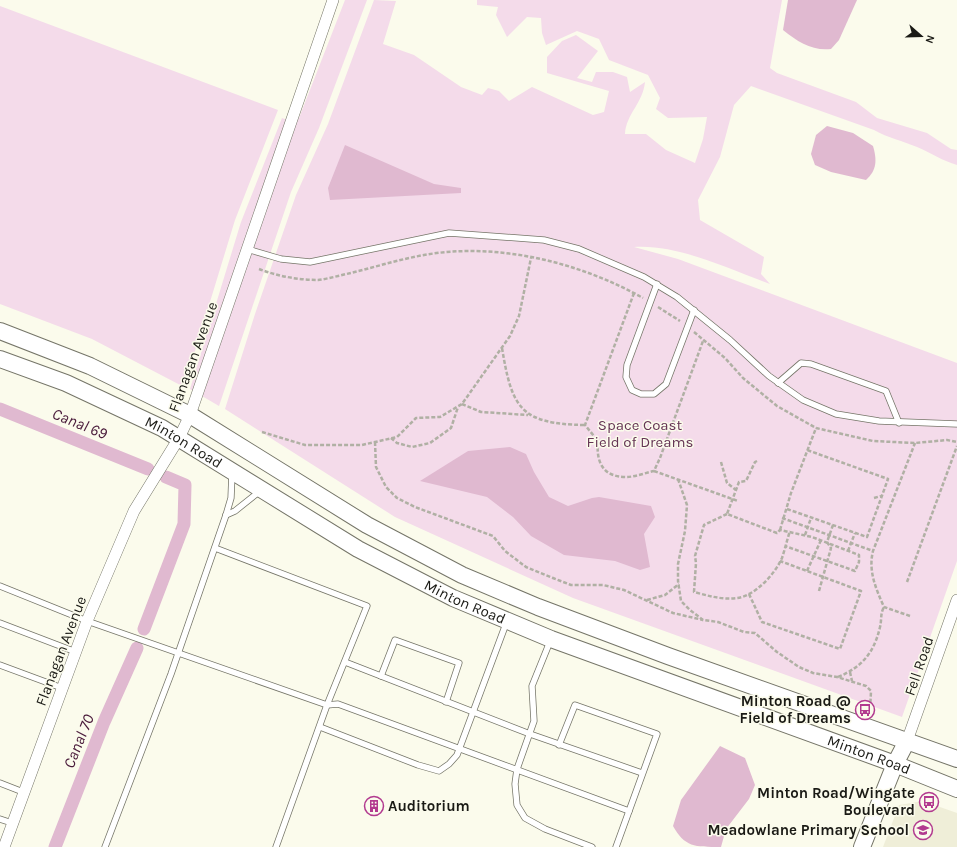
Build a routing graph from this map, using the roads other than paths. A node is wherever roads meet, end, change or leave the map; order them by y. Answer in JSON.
{"nodes":[{"id":1,"x":332,"y":0,"type":"edge"},
{"id":2,"x":247,"y":249,"type":"junction"},
{"id":3,"x":657,"y":284,"type":"junction"},
{"id":4,"x":694,"y":310,"type":"junction"},
{"id":5,"x":0,"y":331,"type":"edge"},
{"id":6,"x":0,"y":359,"type":"edge"},
{"id":7,"x":778,"y":383,"type":"junction"},
{"id":8,"x":190,"y":415,"type":"junction"},
{"id":9,"x":899,"y":423,"type":"junction"},
{"id":10,"x":957,"y":424,"type":"edge"},
{"id":11,"x":179,"y":438,"type":"junction"},
{"id":12,"x":232,"y":470,"type":"junction"},
{"id":13,"x":262,"y":489,"type":"junction"},
{"id":14,"x":226,"y":515,"type":"junction"},
{"id":15,"x":215,"y":548,"type":"junction"},
{"id":16,"x":0,"y":586,"type":"edge"},
{"id":17,"x":957,"y":600,"type":"edge"},
{"id":18,"x":538,"y":608,"type":"junction"},
{"id":19,"x":87,"y":621,"type":"junction"},
{"id":20,"x":507,"y":621,"type":"junction"},
{"id":21,"x":0,"y":623,"type":"edge"},
{"id":22,"x":551,"y":639,"type":"junction"},
{"id":23,"x":76,"y":652,"type":"junction"},
{"id":24,"x":178,"y":653,"type":"junction"},
{"id":25,"x":345,"y":662,"type":"junction"},
{"id":26,"x":0,"y":665,"type":"edge"},
{"id":27,"x":381,"y":676,"type":"junction"},
{"id":28,"x":62,"y":688,"type":"junction"},
{"id":29,"x":446,"y":702,"type":"junction"},
{"id":30,"x":327,"y":705,"type":"junction"},
{"id":31,"x":473,"y":712,"type":"junction"},
{"id":32,"x":320,"y":727,"type":"junction"},
{"id":33,"x":530,"y":734,"type":"junction"},
{"id":34,"x":907,"y":741,"type":"junction"},
{"id":35,"x":559,"y":745,"type":"junction"},
{"id":36,"x":460,"y":748,"type":"junction"},
{"id":37,"x":957,"y":759,"type":"edge"},
{"id":38,"x":895,"y":764,"type":"junction"},
{"id":39,"x":517,"y":769,"type":"junction"},
{"id":40,"x":642,"y":774,"type":"junction"},
{"id":41,"x":0,"y":783,"type":"edge"},
{"id":42,"x":957,"y":789,"type":"edge"},
{"id":43,"x":23,"y":792,"type":"junction"},
{"id":44,"x":629,"y":811,"type":"junction"},
{"id":45,"x":0,"y":819,"type":"edge"},
{"id":46,"x":12,"y":823,"type":"junction"},
{"id":47,"x":4,"y":847,"type":"edge"},
{"id":48,"x":105,"y":847,"type":"edge"},
{"id":49,"x":276,"y":847,"type":"edge"},
{"id":50,"x":592,"y":847,"type":"edge"},
{"id":51,"x":616,"y":847,"type":"edge"},
{"id":52,"x":862,"y":847,"type":"edge"}],
"edges":[{"from":1,"to":2,"type":"street","name":"Flanagan Avenue"},
{"from":2,"to":3,"type":"lane"},
{"from":2,"to":8,"type":"street","name":"Flanagan Avenue"},
{"from":3,"to":4,"type":"lane"},
{"from":3,"to":4,"type":"lane"},
{"from":4,"to":7,"type":"lane"},
{"from":5,"to":8,"type":"main road","name":"Minton Road"},
{"from":6,"to":11,"type":"main road","name":"Minton Road"},
{"from":7,"to":9,"type":"lane"},
{"from":7,"to":9,"type":"lane"},
{"from":8,"to":11,"type":"street","name":"Flanagan Avenue"},
{"from":8,"to":18,"type":"main road","name":"Minton Road"},
{"from":9,"to":10,"type":"lane"},
{"from":11,"to":12,"type":"main road","name":"Minton Road"},
{"from":11,"to":19,"type":"street","name":"Flanagan Avenue"},
{"from":12,"to":13,"type":"main road","name":"Minton Road"},
{"from":12,"to":14,"type":"lane"},
{"from":13,"to":14,"type":"lane"},
{"from":13,"to":20,"type":"main road","name":"Minton Road"},
{"from":14,"to":15,"type":"lane"},
{"from":15,"to":24,"type":"lane"},
{"from":15,"to":25,"type":"lane"},
{"from":16,"to":19,"type":"lane"},
{"from":17,"to":34,"type":"street","name":"Fell Road"},
{"from":18,"to":20,"type":"main road"},
{"from":18,"to":22,"type":"main road"},
{"from":18,"to":34,"type":"main road","name":"Minton Road"},
{"from":19,"to":23,"type":"street","name":"Flanagan Avenue"},
{"from":19,"to":24,"type":"lane"},
{"from":20,"to":22,"type":"main road","name":"Minton Road"},
{"from":20,"to":31,"type":"lane"},
{"from":21,"to":23,"type":"lane"},
{"from":22,"to":33,"type":"lane"},
{"from":22,"to":38,"type":"main road","name":"Minton Road"},
{"from":23,"to":28,"type":"street","name":"Flanagan Avenue"},
{"from":24,"to":30,"type":"lane"},
{"from":24,"to":48,"type":"lane"},
{"from":25,"to":27,"type":"lane"},
{"from":25,"to":30,"type":"lane"},
{"from":26,"to":28,"type":"lane"},
{"from":27,"to":29,"type":"lane"},
{"from":27,"to":29,"type":"lane"},
{"from":28,"to":43,"type":"street","name":"Flanagan Avenue"},
{"from":29,"to":31,"type":"lane"},
{"from":30,"to":32,"type":"lane"},
{"from":30,"to":36,"type":"lane"},
{"from":31,"to":33,"type":"lane"},
{"from":31,"to":36,"type":"lane"},
{"from":32,"to":36,"type":"lane"},
{"from":32,"to":49,"type":"lane"},
{"from":33,"to":35,"type":"lane"},
{"from":33,"to":39,"type":"lane"},
{"from":34,"to":37,"type":"main road","name":"Minton Road"},
{"from":34,"to":38,"type":"main road"},
{"from":35,"to":40,"type":"lane"},
{"from":35,"to":40,"type":"lane"},
{"from":36,"to":39,"type":"lane"},
{"from":38,"to":42,"type":"main road","name":"Minton Road"},
{"from":38,"to":52,"type":"main road"},
{"from":39,"to":44,"type":"lane"},
{"from":39,"to":50,"type":"lane"},
{"from":40,"to":44,"type":"lane"},
{"from":41,"to":43,"type":"lane"},
{"from":43,"to":46,"type":"street","name":"Flanagan Avenue"},
{"from":44,"to":51,"type":"lane"},
{"from":45,"to":46,"type":"lane"},
{"from":46,"to":47,"type":"street","name":"Flanagan Avenue"}]}
